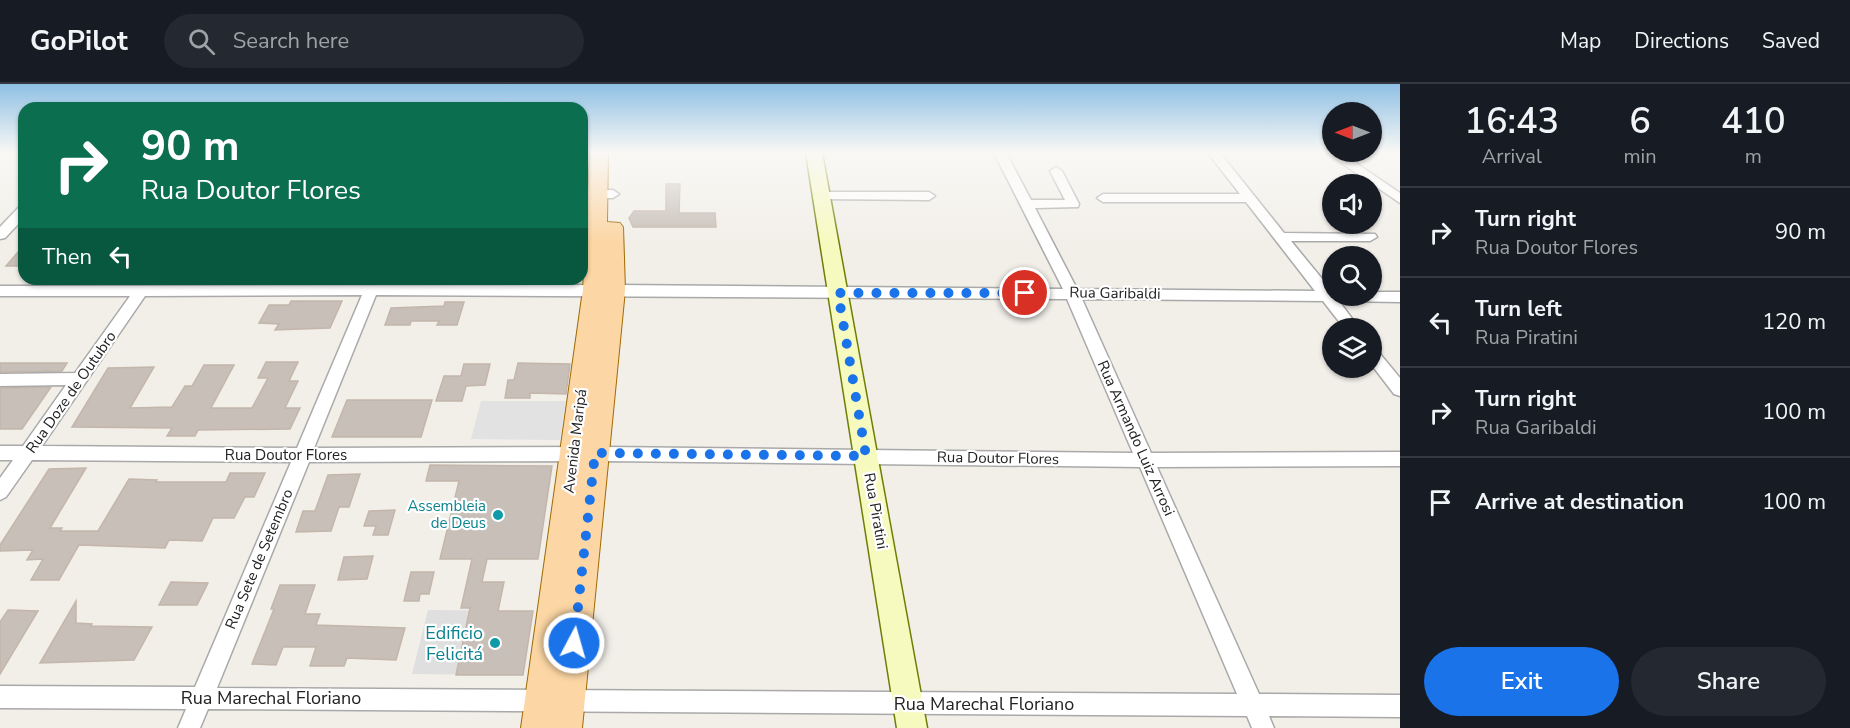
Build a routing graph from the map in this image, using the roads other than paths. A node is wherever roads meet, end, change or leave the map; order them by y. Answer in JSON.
{"nodes":[{"id":1,"x":820,"y":183,"type":"edge"},
{"id":2,"x":1015,"y":183,"type":"edge"},
{"id":3,"x":1062,"y":183,"type":"edge"},
{"id":4,"x":1237,"y":183,"type":"edge"},
{"id":5,"x":1377,"y":183,"type":"edge"},
{"id":6,"x":597,"y":194,"type":"edge"},
{"id":7,"x":822,"y":196,"type":"junction"},
{"id":8,"x":929,"y":196,"type":"dead end"},
{"id":9,"x":1103,"y":198,"type":"dead end"},
{"id":10,"x":1249,"y":198,"type":"junction"},
{"id":11,"x":1400,"y":199,"type":"edge"},
{"id":12,"x":1026,"y":204,"type":"junction"},
{"id":13,"x":18,"y":216,"type":"edge"},
{"id":14,"x":0,"y":235,"type":"edge"},
{"id":15,"x":1280,"y":237,"type":"junction"},
{"id":16,"x":1370,"y":237,"type":"dead end"},
{"id":17,"x":51,"y":285,"type":"edge"},
{"id":18,"x":167,"y":285,"type":"edge"},
{"id":19,"x":604,"y":290,"type":"junction"},
{"id":20,"x":1322,"y":290,"type":"edge"},
{"id":21,"x":0,"y":291,"type":"edge"},
{"id":22,"x":141,"y":291,"type":"junction"},
{"id":23,"x":371,"y":291,"type":"junction"},
{"id":24,"x":838,"y":293,"type":"junction"},
{"id":25,"x":1072,"y":293,"type":"junction"},
{"id":26,"x":1322,"y":296,"type":"edge"},
{"id":27,"x":1382,"y":297,"type":"edge"},
{"id":28,"x":1400,"y":297,"type":"edge"},
{"id":29,"x":1335,"y":306,"type":"edge"},
{"id":30,"x":1344,"y":318,"type":"edge"},
{"id":31,"x":1382,"y":367,"type":"edge"},
{"id":32,"x":81,"y":379,"type":"junction"},
{"id":33,"x":0,"y":380,"type":"edge"},
{"id":34,"x":1400,"y":390,"type":"edge"},
{"id":35,"x":0,"y":453,"type":"edge"},
{"id":36,"x":28,"y":453,"type":"junction"},
{"id":37,"x":584,"y":454,"type":"junction"},
{"id":38,"x":302,"y":455,"type":"junction"},
{"id":39,"x":866,"y":456,"type":"junction"},
{"id":40,"x":1400,"y":459,"type":"edge"},
{"id":41,"x":1146,"y":460,"type":"junction"},
{"id":42,"x":0,"y":492,"type":"edge"},
{"id":43,"x":0,"y":697,"type":"edge"},
{"id":44,"x":202,"y":698,"type":"junction"},
{"id":45,"x":542,"y":699,"type":"junction"},
{"id":46,"x":568,"y":699,"type":"junction"},
{"id":47,"x":908,"y":703,"type":"junction"},
{"id":48,"x":1253,"y":706,"type":"junction"},
{"id":49,"x":1400,"y":706,"type":"edge"},
{"id":50,"x":189,"y":728,"type":"edge"},
{"id":51,"x":538,"y":728,"type":"edge"},
{"id":52,"x":565,"y":728,"type":"edge"},
{"id":53,"x":912,"y":728,"type":"edge"},
{"id":54,"x":1263,"y":728,"type":"edge"}],
"edges":[{"from":1,"to":7,"type":"street","name":"Rua Piratini"},
{"from":2,"to":12,"type":"street","name":"Rua Armando Luiz Arrosi"},
{"from":3,"to":12,"type":"street"},
{"from":4,"to":10,"type":"street"},
{"from":5,"to":11,"type":"street"},
{"from":6,"to":19,"type":"main road","name":"Avenida Maripá"},
{"from":7,"to":8,"type":"street"},
{"from":7,"to":24,"type":"street","name":"Rua Piratini"},
{"from":9,"to":10,"type":"street"},
{"from":10,"to":15,"type":"street"},
{"from":12,"to":25,"type":"street","name":"Rua Armando Luiz Arrosi"},
{"from":13,"to":14,"type":"street"},
{"from":15,"to":16,"type":"street"},
{"from":15,"to":20,"type":"street"},
{"from":17,"to":21,"type":"street","name":"Rua Garibaldi"},
{"from":17,"to":22,"type":"street","name":"Rua Garibaldi"},
{"from":18,"to":22,"type":"street","name":"Rua Garibaldi"},
{"from":18,"to":23,"type":"street","name":"Rua Garibaldi"},
{"from":19,"to":23,"type":"street","name":"Rua Garibaldi"},
{"from":19,"to":24,"type":"street","name":"Rua Garibaldi"},
{"from":19,"to":37,"type":"main road","name":"Avenida Maripá"},
{"from":22,"to":32,"type":"street","name":"Rua Doze de Outubro"},
{"from":23,"to":38,"type":"street","name":"Rua Sete de Setembro"},
{"from":24,"to":25,"type":"street","name":"Rua Garibaldi"},
{"from":24,"to":39,"type":"street","name":"Rua Piratini"},
{"from":25,"to":26,"type":"street","name":"Rua Garibaldi"},
{"from":25,"to":41,"type":"street","name":"Rua Armando Luiz Arrosi"},
{"from":27,"to":28,"type":"street","name":"Rua Garibaldi"},
{"from":29,"to":30,"type":"street"},
{"from":31,"to":34,"type":"street"},
{"from":32,"to":33,"type":"street"},
{"from":32,"to":36,"type":"street","name":"Rua Doze de Outubro"},
{"from":35,"to":36,"type":"street","name":"Rua Doutor Flores"},
{"from":36,"to":38,"type":"street","name":"Rua Doutor Flores"},
{"from":36,"to":42,"type":"street","name":"Rua Doze de Outubro"},
{"from":37,"to":38,"type":"street","name":"Rua Doutor Flores"},
{"from":37,"to":39,"type":"street","name":"Rua Doutor Flores"},
{"from":37,"to":45,"type":"main road","name":"Avenida Maripá"},
{"from":37,"to":46,"type":"main road","name":"Avenida Maripá"},
{"from":38,"to":44,"type":"street","name":"Rua Sete de Setembro"},
{"from":39,"to":41,"type":"street","name":"Rua Doutor Flores"},
{"from":39,"to":47,"type":"street","name":"Rua Piratini"},
{"from":40,"to":41,"type":"street","name":"Rua Doutor Flores"},
{"from":41,"to":48,"type":"street","name":"Rua Armando Luiz Arrosi"},
{"from":43,"to":44,"type":"street","name":"Rua Marechal Floriano"},
{"from":44,"to":45,"type":"street","name":"Rua Marechal Floriano"},
{"from":44,"to":50,"type":"street","name":"Rua Sete de Setembro"},
{"from":45,"to":46,"type":"street","name":"Rua Marechal Floriano"},
{"from":45,"to":51,"type":"main road","name":"Avenida Maripá"},
{"from":46,"to":47,"type":"street","name":"Rua Marechal Floriano"},
{"from":46,"to":52,"type":"main road","name":"Avenida Maripá"},
{"from":47,"to":48,"type":"street","name":"Rua Marechal Floriano"},
{"from":47,"to":53,"type":"street","name":"Rua Piratini"},
{"from":48,"to":49,"type":"street","name":"Rua Marechal Floriano"},
{"from":48,"to":54,"type":"street","name":"Rua Armando Luiz Arrosi"}]}
